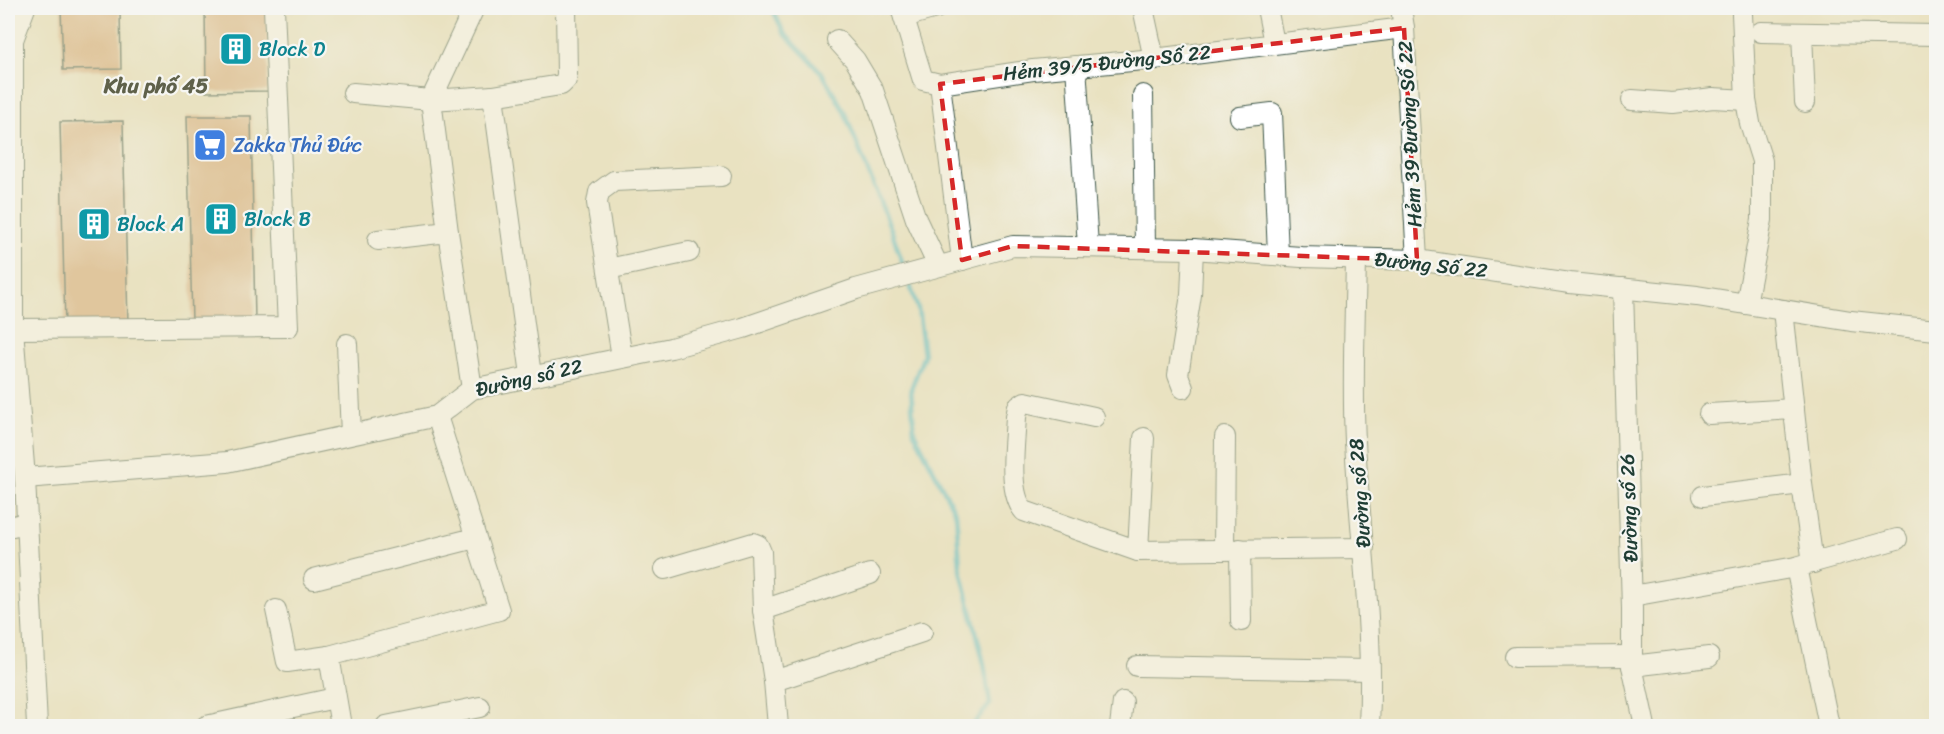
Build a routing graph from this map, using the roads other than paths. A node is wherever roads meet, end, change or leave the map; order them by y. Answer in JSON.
{"nodes":[{"id":1,"x":25,"y":8,"type":"edge"},
{"id":2,"x":274,"y":8,"type":"edge"},
{"id":3,"x":473,"y":8,"type":"edge"},
{"id":4,"x":566,"y":8,"type":"edge"},
{"id":5,"x":936,"y":8,"type":"edge"},
{"id":6,"x":1143,"y":8,"type":"edge"},
{"id":7,"x":1267,"y":8,"type":"edge"},
{"id":8,"x":1401,"y":8,"type":"edge"},
{"id":9,"x":903,"y":12,"type":"edge"},
{"id":10,"x":1742,"y":14,"type":"dead end"},
{"id":11,"x":1404,"y":28,"type":"junction"},
{"id":12,"x":1761,"y":32,"type":"dead end"},
{"id":13,"x":1802,"y":33,"type":"junction"},
{"id":14,"x":1936,"y":34,"type":"edge"},
{"id":15,"x":10,"y":40,"type":"edge"},
{"id":16,"x":837,"y":40,"type":"dead end"},
{"id":17,"x":1274,"y":43,"type":"junction"},
{"id":18,"x":1154,"y":59,"type":"junction"},
{"id":19,"x":1076,"y":66,"type":"junction"},
{"id":20,"x":940,"y":84,"type":"junction"},
{"id":21,"x":353,"y":93,"type":"dead end"},
{"id":22,"x":1143,"y":95,"type":"dead end"},
{"id":23,"x":493,"y":96,"type":"junction"},
{"id":24,"x":431,"y":100,"type":"junction"},
{"id":25,"x":1632,"y":100,"type":"dead end"},
{"id":26,"x":1746,"y":100,"type":"junction"},
{"id":27,"x":1805,"y":102,"type":"dead end"},
{"id":28,"x":1240,"y":117,"type":"dead end"},
{"id":29,"x":721,"y":176,"type":"dead end"},
{"id":30,"x":448,"y":232,"type":"junction"},
{"id":31,"x":378,"y":240,"type":"dead end"},
{"id":32,"x":1088,"y":246,"type":"junction"},
{"id":33,"x":1145,"y":247,"type":"junction"},
{"id":34,"x":1193,"y":249,"type":"junction"},
{"id":35,"x":689,"y":252,"type":"dead end"},
{"id":36,"x":1278,"y":255,"type":"junction"},
{"id":37,"x":1356,"y":259,"type":"junction"},
{"id":38,"x":962,"y":260,"type":"junction"},
{"id":39,"x":1417,"y":260,"type":"junction"},
{"id":40,"x":931,"y":267,"type":"junction"},
{"id":41,"x":608,"y":269,"type":"junction"},
{"id":42,"x":1623,"y":288,"type":"junction"},
{"id":43,"x":1746,"y":304,"type":"junction"},
{"id":44,"x":1783,"y":310,"type":"junction"},
{"id":45,"x":13,"y":329,"type":"junction"},
{"id":46,"x":1936,"y":330,"type":"edge"},
{"id":47,"x":347,"y":344,"type":"dead end"},
{"id":48,"x":622,"y":357,"type":"junction"},
{"id":49,"x":11,"y":372,"type":"edge"},
{"id":50,"x":531,"y":375,"type":"junction"},
{"id":51,"x":472,"y":388,"type":"junction"},
{"id":52,"x":1183,"y":388,"type":"dead end"},
{"id":53,"x":1794,"y":409,"type":"junction"},
{"id":54,"x":1709,"y":414,"type":"dead end"},
{"id":55,"x":436,"y":416,"type":"junction"},
{"id":56,"x":1094,"y":417,"type":"dead end"},
{"id":57,"x":351,"y":434,"type":"junction"},
{"id":58,"x":1225,"y":437,"type":"dead end"},
{"id":59,"x":1144,"y":438,"type":"dead end"},
{"id":60,"x":25,"y":478,"type":"junction"},
{"id":61,"x":1802,"y":484,"type":"junction"},
{"id":62,"x":1703,"y":496,"type":"dead end"},
{"id":63,"x":27,"y":523,"type":"junction"},
{"id":64,"x":8,"y":527,"type":"edge"},
{"id":65,"x":475,"y":538,"type":"junction"},
{"id":66,"x":1897,"y":539,"type":"dead end"},
{"id":67,"x":1364,"y":548,"type":"junction"},
{"id":68,"x":1232,"y":549,"type":"junction"},
{"id":69,"x":1138,"y":551,"type":"junction"},
{"id":70,"x":1804,"y":565,"type":"junction"},
{"id":71,"x":665,"y":569,"type":"dead end"},
{"id":72,"x":870,"y":574,"type":"dead end"},
{"id":73,"x":314,"y":579,"type":"dead end"},
{"id":74,"x":1632,"y":596,"type":"junction"},
{"id":75,"x":276,"y":610,"type":"dead end"},
{"id":76,"x":763,"y":610,"type":"junction"},
{"id":77,"x":1241,"y":621,"type":"dead end"},
{"id":78,"x":922,"y":632,"type":"dead end"},
{"id":79,"x":329,"y":656,"type":"junction"},
{"id":80,"x":1515,"y":657,"type":"dead end"},
{"id":81,"x":1708,"y":657,"type":"dead end"},
{"id":82,"x":1631,"y":661,"type":"junction"},
{"id":83,"x":1137,"y":666,"type":"dead end"},
{"id":84,"x":1369,"y":670,"type":"junction"},
{"id":85,"x":774,"y":681,"type":"junction"},
{"id":86,"x":335,"y":698,"type":"junction"},
{"id":87,"x":1123,"y":702,"type":"dead end"},
{"id":88,"x":480,"y":707,"type":"dead end"},
{"id":89,"x":37,"y":726,"type":"edge"},
{"id":90,"x":206,"y":726,"type":"edge"},
{"id":91,"x":341,"y":726,"type":"edge"},
{"id":92,"x":386,"y":726,"type":"edge"},
{"id":93,"x":778,"y":726,"type":"edge"},
{"id":94,"x":1120,"y":726,"type":"edge"},
{"id":95,"x":1369,"y":726,"type":"edge"},
{"id":96,"x":1645,"y":726,"type":"edge"},
{"id":97,"x":1829,"y":726,"type":"edge"}],
"edges":[{"from":1,"to":15,"type":"street"},
{"from":2,"to":45,"type":"street"},
{"from":3,"to":24,"type":"street"},
{"from":4,"to":23,"type":"street"},
{"from":5,"to":9,"type":"street"},
{"from":6,"to":18,"type":"street"},
{"from":7,"to":17,"type":"street"},
{"from":8,"to":11,"type":"street","name":"Hẻm 39 Đường Số 22"},
{"from":9,"to":20,"type":"street"},
{"from":10,"to":26,"type":"street"},
{"from":11,"to":17,"type":"street","name":"Hẻm 39/5 Đường Số 22"},
{"from":11,"to":39,"type":"street","name":"Hẻm 39 Đường Số 22"},
{"from":12,"to":13,"type":"street"},
{"from":13,"to":14,"type":"street"},
{"from":13,"to":27,"type":"street"},
{"from":15,"to":45,"type":"street"},
{"from":16,"to":40,"type":"street"},
{"from":17,"to":18,"type":"street","name":"Hẻm 39/5 Đường Số 22"},
{"from":18,"to":19,"type":"street","name":"Hẻm 39/5 Đường Số 22"},
{"from":19,"to":20,"type":"street","name":"Hẻm 39/5 Đường Số 22"},
{"from":19,"to":32,"type":"street"},
{"from":20,"to":38,"type":"street"},
{"from":21,"to":24,"type":"street"},
{"from":22,"to":33,"type":"street"},
{"from":23,"to":24,"type":"street"},
{"from":23,"to":50,"type":"street"},
{"from":24,"to":30,"type":"street"},
{"from":25,"to":26,"type":"street"},
{"from":26,"to":43,"type":"street"},
{"from":28,"to":36,"type":"street"},
{"from":29,"to":41,"type":"street"},
{"from":30,"to":31,"type":"street"},
{"from":30,"to":51,"type":"street"},
{"from":32,"to":33,"type":"street","name":"Đường Số 22"},
{"from":32,"to":38,"type":"street","name":"Đường Số 22"},
{"from":33,"to":34,"type":"street","name":"Đường Số 22"},
{"from":34,"to":36,"type":"street","name":"Đường Số 22"},
{"from":34,"to":52,"type":"street"},
{"from":35,"to":41,"type":"street"},
{"from":36,"to":37,"type":"street","name":"Đường Số 22"},
{"from":37,"to":39,"type":"street","name":"Đường Số 22"},
{"from":37,"to":67,"type":"street","name":"Đường số 28"},
{"from":38,"to":40,"type":"street","name":"Đường Số 22"},
{"from":39,"to":42,"type":"street","name":"Đường Số 22"},
{"from":40,"to":48,"type":"street","name":"Đường số 22"},
{"from":41,"to":48,"type":"street"},
{"from":42,"to":43,"type":"street","name":"Đường Số 22"},
{"from":42,"to":74,"type":"street","name":"Đường số 26"},
{"from":43,"to":44,"type":"street","name":"Đường Số 22"},
{"from":44,"to":46,"type":"street","name":"Đường Số 22"},
{"from":44,"to":53,"type":"street"},
{"from":45,"to":49,"type":"street"},
{"from":47,"to":57,"type":"street"},
{"from":48,"to":50,"type":"street","name":"Đường số 22"},
{"from":49,"to":60,"type":"street"},
{"from":50,"to":51,"type":"street","name":"Đường số 22"},
{"from":51,"to":55,"type":"street","name":"Đường số 22"},
{"from":53,"to":54,"type":"street"},
{"from":53,"to":61,"type":"street"},
{"from":55,"to":57,"type":"street","name":"Đường số 22"},
{"from":55,"to":65,"type":"street"},
{"from":56,"to":69,"type":"street"},
{"from":57,"to":60,"type":"street","name":"Đường số 22"},
{"from":58,"to":68,"type":"street"},
{"from":59,"to":69,"type":"street"},
{"from":60,"to":63,"type":"street"},
{"from":61,"to":62,"type":"street"},
{"from":61,"to":70,"type":"street"},
{"from":63,"to":64,"type":"street"},
{"from":63,"to":89,"type":"street"},
{"from":65,"to":73,"type":"street"},
{"from":65,"to":79,"type":"street"},
{"from":66,"to":70,"type":"street"},
{"from":67,"to":68,"type":"street"},
{"from":67,"to":84,"type":"street","name":"Đường số 28"},
{"from":68,"to":69,"type":"street"},
{"from":68,"to":77,"type":"street"},
{"from":70,"to":74,"type":"street"},
{"from":70,"to":97,"type":"street"},
{"from":71,"to":76,"type":"street"},
{"from":72,"to":76,"type":"street"},
{"from":74,"to":82,"type":"street","name":"Đường số 26"},
{"from":75,"to":79,"type":"street"},
{"from":76,"to":85,"type":"street"},
{"from":78,"to":85,"type":"street"},
{"from":79,"to":86,"type":"street"},
{"from":80,"to":82,"type":"street"},
{"from":81,"to":82,"type":"street"},
{"from":82,"to":96,"type":"street","name":"Đường số 26"},
{"from":83,"to":84,"type":"street"},
{"from":84,"to":95,"type":"street","name":"Đường số 28"},
{"from":85,"to":93,"type":"street"},
{"from":86,"to":90,"type":"street"},
{"from":86,"to":91,"type":"street"},
{"from":87,"to":94,"type":"street"},
{"from":88,"to":92,"type":"street"}]}
